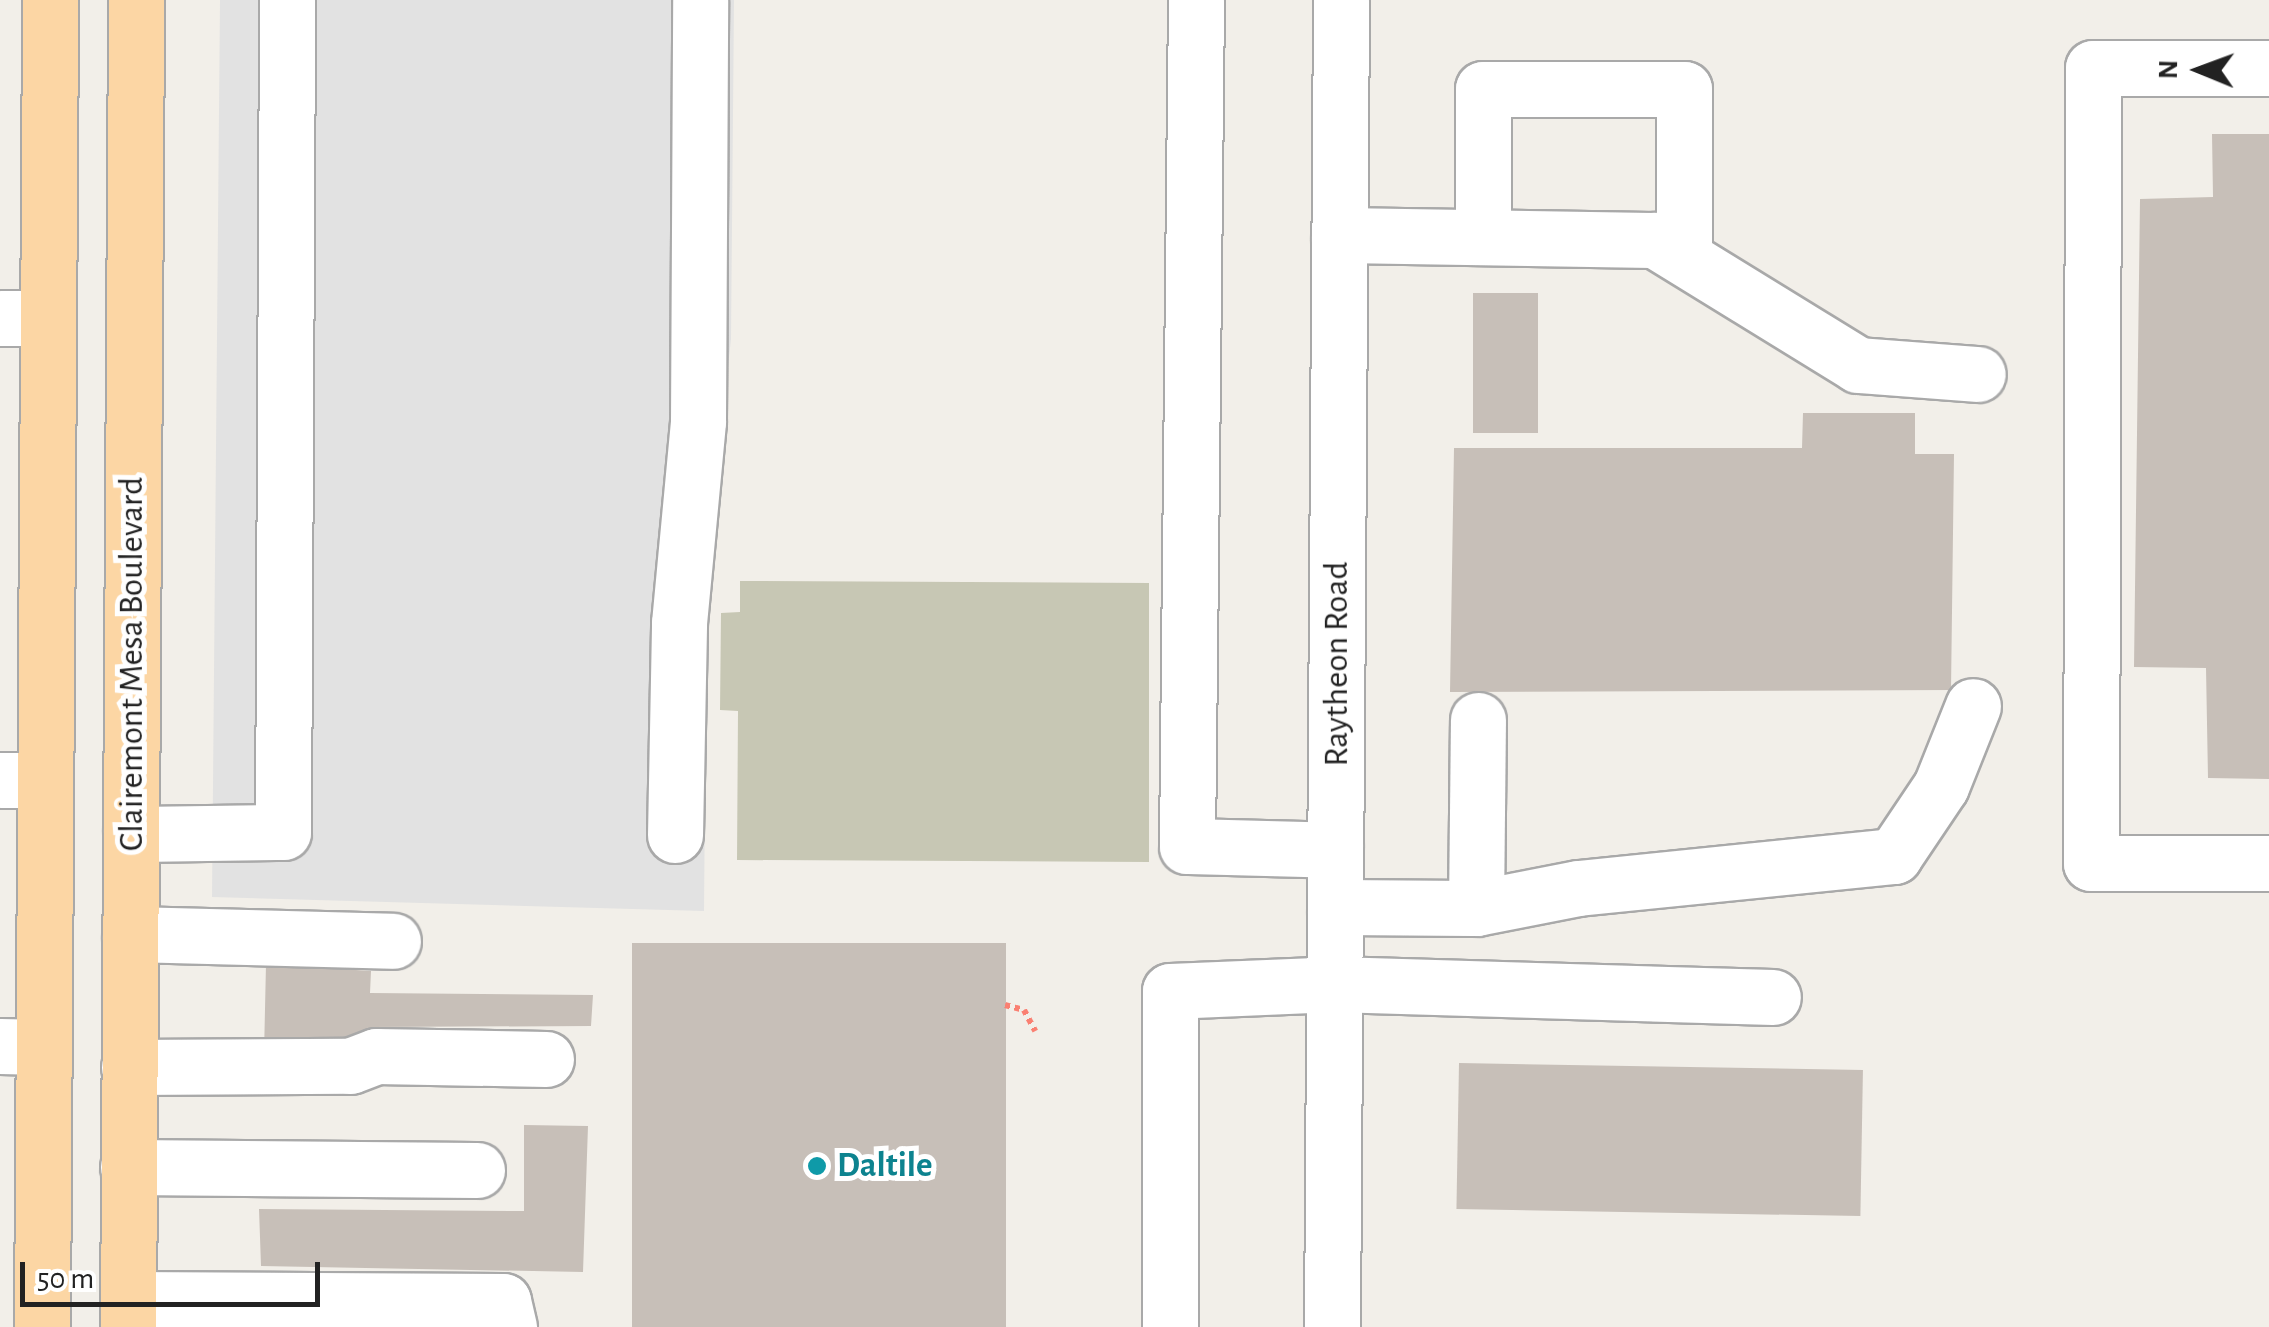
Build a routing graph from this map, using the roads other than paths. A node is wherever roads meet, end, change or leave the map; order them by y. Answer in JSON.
{"nodes":[{"id":1,"x":50,"y":0,"type":"edge"},
{"id":2,"x":136,"y":0,"type":"edge"},
{"id":3,"x":287,"y":0,"type":"edge"},
{"id":4,"x":700,"y":0,"type":"edge"},
{"id":5,"x":1196,"y":0,"type":"edge"},
{"id":6,"x":1341,"y":0,"type":"edge"},
{"id":7,"x":2269,"y":68,"type":"edge"},
{"id":8,"x":1340,"y":235,"type":"junction"},
{"id":9,"x":1483,"y":237,"type":"junction"},
{"id":10,"x":1684,"y":257,"type":"junction"},
{"id":11,"x":24,"y":319,"type":"edge"},
{"id":12,"x":1978,"y":374,"type":"dead end"},
{"id":13,"x":1973,"y":706,"type":"dead end"},
{"id":14,"x":1478,"y":720,"type":"dead end"},
{"id":15,"x":23,"y":779,"type":"edge"},
{"id":16,"x":130,"y":834,"type":"junction"},
{"id":17,"x":675,"y":834,"type":"dead end"},
{"id":18,"x":1336,"y":850,"type":"junction"},
{"id":19,"x":2269,"y":863,"type":"edge"},
{"id":20,"x":1335,"y":906,"type":"junction"},
{"id":21,"x":1476,"y":908,"type":"junction"},
{"id":22,"x":130,"y":934,"type":"junction"},
{"id":23,"x":393,"y":940,"type":"dead end"},
{"id":24,"x":1334,"y":984,"type":"junction"},
{"id":25,"x":1773,"y":997,"type":"dead end"},
{"id":26,"x":22,"y":1046,"type":"edge"},
{"id":27,"x":546,"y":1059,"type":"dead end"},
{"id":28,"x":129,"y":1066,"type":"junction"},
{"id":29,"x":128,"y":1167,"type":"junction"},
{"id":30,"x":476,"y":1170,"type":"dead end"},
{"id":31,"x":128,"y":1313,"type":"edge"},
{"id":32,"x":42,"y":1327,"type":"edge"},
{"id":33,"x":509,"y":1327,"type":"edge"},
{"id":34,"x":1170,"y":1327,"type":"edge"},
{"id":35,"x":1332,"y":1327,"type":"edge"}],
"edges":[{"from":1,"to":11,"type":"main road"},
{"from":2,"to":16,"type":"main road","name":"Clairemont Mesa Boulevard"},
{"from":3,"to":16,"type":"street"},
{"from":4,"to":17,"type":"street"},
{"from":5,"to":18,"type":"street"},
{"from":6,"to":8,"type":"street","name":"Raytheon Road"},
{"from":7,"to":19,"type":"street"},
{"from":8,"to":9,"type":"street"},
{"from":8,"to":18,"type":"street","name":"Raytheon Road"},
{"from":9,"to":10,"type":"street"},
{"from":9,"to":10,"type":"street"},
{"from":10,"to":12,"type":"street"},
{"from":11,"to":15,"type":"main road"},
{"from":13,"to":21,"type":"street"},
{"from":14,"to":21,"type":"street"},
{"from":15,"to":26,"type":"main road"},
{"from":16,"to":22,"type":"main road","name":"Clairemont Mesa Boulevard"},
{"from":18,"to":20,"type":"street","name":"Raytheon Road"},
{"from":20,"to":21,"type":"street"},
{"from":20,"to":24,"type":"street","name":"Raytheon Road"},
{"from":22,"to":23,"type":"street"},
{"from":22,"to":28,"type":"main road","name":"Clairemont Mesa Boulevard"},
{"from":24,"to":25,"type":"street"},
{"from":24,"to":34,"type":"street"},
{"from":24,"to":35,"type":"street","name":"Raytheon Road"},
{"from":26,"to":32,"type":"main road"},
{"from":27,"to":28,"type":"street"},
{"from":28,"to":29,"type":"main road","name":"Clairemont Mesa Boulevard"},
{"from":29,"to":30,"type":"street"},
{"from":29,"to":31,"type":"main road","name":"Clairemont Mesa Boulevard"},
{"from":31,"to":33,"type":"street"}]}
